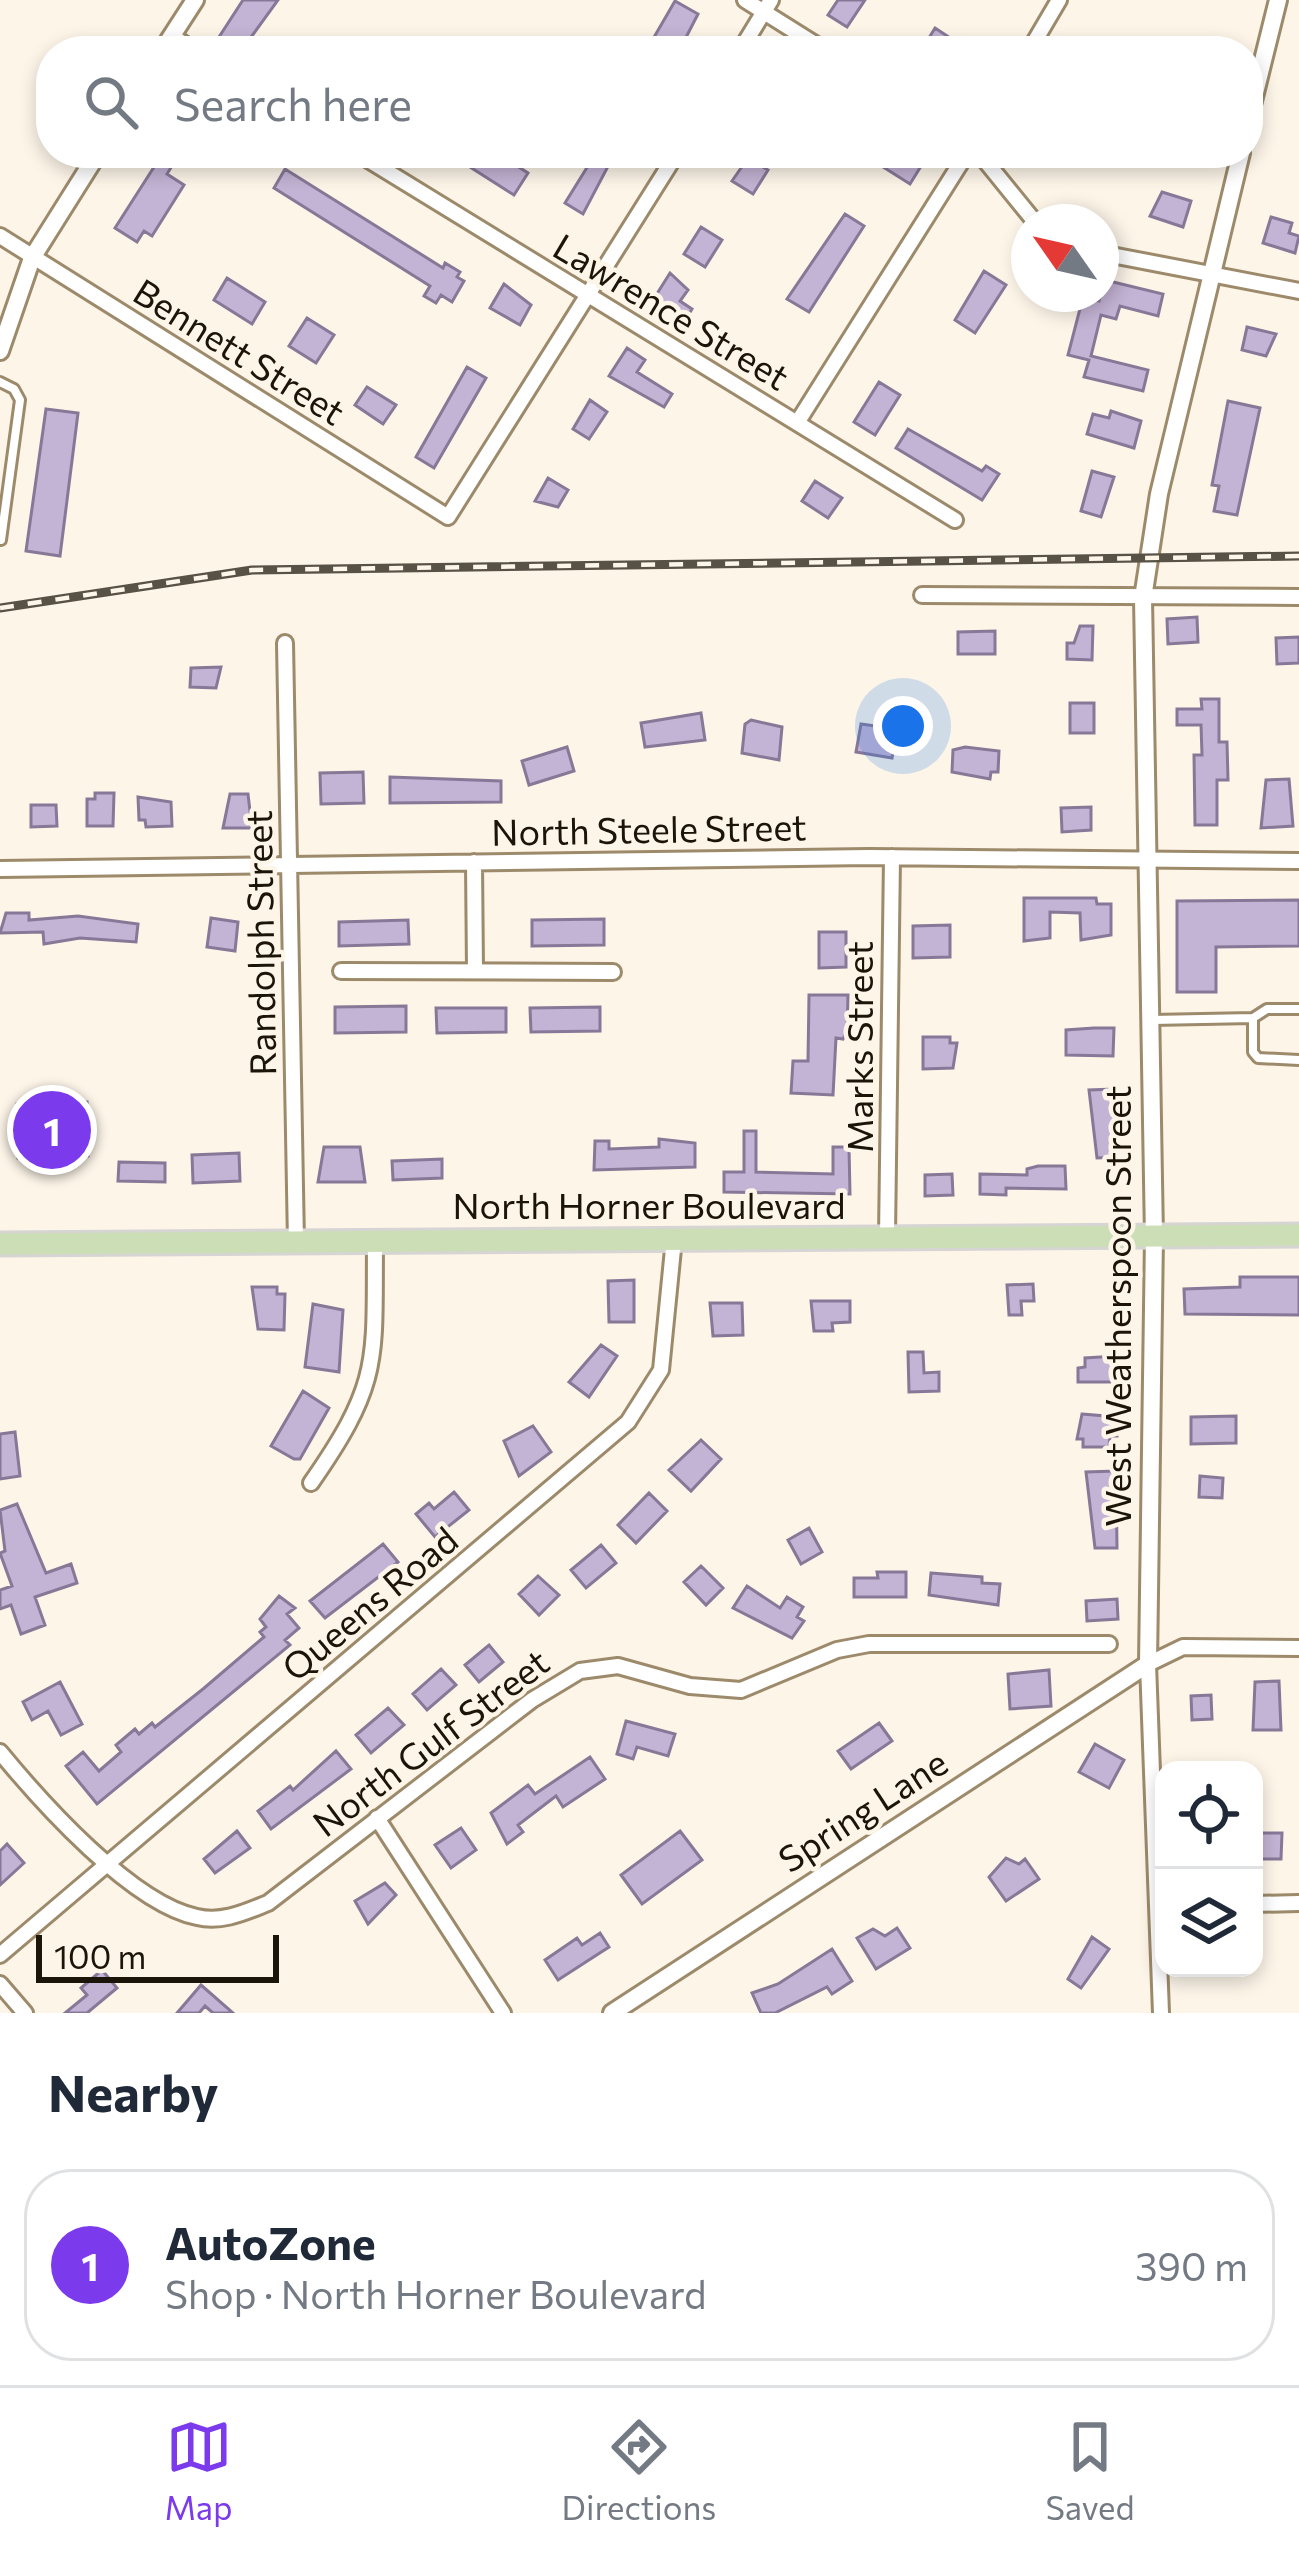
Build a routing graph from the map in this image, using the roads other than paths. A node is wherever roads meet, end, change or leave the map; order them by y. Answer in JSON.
{"nodes":[{"id":1,"x":194,"y":0,"type":"edge"},
{"id":2,"x":745,"y":0,"type":"edge"},
{"id":3,"x":1059,"y":0,"type":"edge"},
{"id":4,"x":1278,"y":0,"type":"edge"},
{"id":5,"x":767,"y":6,"type":"edge"},
{"id":6,"x":172,"y":36,"type":"edge"},
{"id":7,"x":749,"y":36,"type":"edge"},
{"id":8,"x":806,"y":36,"type":"edge"},
{"id":9,"x":1038,"y":36,"type":"edge"},
{"id":10,"x":1263,"y":60,"type":"edge"},
{"id":11,"x":89,"y":168,"type":"edge"},
{"id":12,"x":381,"y":168,"type":"edge"},
{"id":13,"x":668,"y":168,"type":"edge"},
{"id":14,"x":958,"y":168,"type":"edge"},
{"id":15,"x":991,"y":168,"type":"edge"},
{"id":16,"x":1238,"y":168,"type":"edge"},
{"id":17,"x":1020,"y":204,"type":"edge"},
{"id":18,"x":0,"y":236,"type":"edge"},
{"id":19,"x":1119,"y":256,"type":"edge"},
{"id":20,"x":32,"y":258,"type":"junction"},
{"id":21,"x":1215,"y":271,"type":"junction"},
{"id":22,"x":1299,"y":291,"type":"edge"},
{"id":23,"x":588,"y":299,"type":"junction"},
{"id":24,"x":0,"y":350,"type":"edge"},
{"id":25,"x":0,"y":382,"type":"edge"},
{"id":26,"x":797,"y":423,"type":"junction"},
{"id":27,"x":955,"y":520,"type":"dead end"},
{"id":28,"x":1,"y":540,"type":"edge"},
{"id":29,"x":922,"y":596,"type":"dead end"},
{"id":30,"x":1299,"y":597,"type":"edge"},
{"id":31,"x":1143,"y":598,"type":"junction"},
{"id":32,"x":285,"y":643,"type":"dead end"},
{"id":33,"x":892,"y":857,"type":"junction"},
{"id":34,"x":1299,"y":861,"type":"edge"},
{"id":35,"x":474,"y":862,"type":"junction"},
{"id":36,"x":1145,"y":863,"type":"junction"},
{"id":37,"x":291,"y":865,"type":"junction"},
{"id":38,"x":0,"y":868,"type":"edge"},
{"id":39,"x":341,"y":970,"type":"dead end"},
{"id":40,"x":475,"y":971,"type":"junction"},
{"id":41,"x":613,"y":972,"type":"dead end"},
{"id":42,"x":1299,"y":1009,"type":"edge"},
{"id":43,"x":1253,"y":1018,"type":"junction"},
{"id":44,"x":1151,"y":1020,"type":"junction"},
{"id":45,"x":1299,"y":1060,"type":"edge"},
{"id":46,"x":1299,"y":1235,"type":"edge"},
{"id":47,"x":887,"y":1237,"type":"junction"},
{"id":48,"x":1154,"y":1237,"type":"junction"},
{"id":49,"x":674,"y":1238,"type":"junction"},
{"id":50,"x":375,"y":1241,"type":"junction"},
{"id":51,"x":296,"y":1242,"type":"junction"},
{"id":52,"x":0,"y":1244,"type":"edge"},
{"id":53,"x":311,"y":1483,"type":"dead end"},
{"id":54,"x":1109,"y":1644,"type":"dead end"},
{"id":55,"x":1299,"y":1648,"type":"edge"},
{"id":56,"x":1148,"y":1664,"type":"junction"},
{"id":57,"x":0,"y":1752,"type":"edge"},
{"id":58,"x":376,"y":1818,"type":"junction"},
{"id":59,"x":109,"y":1866,"type":"junction"},
{"id":60,"x":1160,"y":1869,"type":"edge"},
{"id":61,"x":1299,"y":1903,"type":"edge"},
{"id":62,"x":1263,"y":1904,"type":"edge"},
{"id":63,"x":0,"y":1955,"type":"edge"},
{"id":64,"x":1161,"y":1977,"type":"edge"},
{"id":65,"x":0,"y":1984,"type":"edge"},
{"id":66,"x":25,"y":2013,"type":"edge"},
{"id":67,"x":503,"y":2013,"type":"edge"},
{"id":68,"x":612,"y":2013,"type":"edge"},
{"id":69,"x":1161,"y":2013,"type":"edge"}],
"edges":[{"from":1,"to":6,"type":"street"},
{"from":2,"to":5,"type":"street"},
{"from":3,"to":9,"type":"street"},
{"from":4,"to":10,"type":"street"},
{"from":5,"to":7,"type":"street"},
{"from":5,"to":8,"type":"street"},
{"from":11,"to":20,"type":"street"},
{"from":12,"to":23,"type":"street","name":"Lawrence Street"},
{"from":13,"to":23,"type":"street"},
{"from":14,"to":26,"type":"street"},
{"from":15,"to":17,"type":"street"},
{"from":16,"to":21,"type":"street","name":"West Weatherspoon Street"},
{"from":18,"to":20,"type":"street","name":"Bennett Street"},
{"from":19,"to":21,"type":"street"},
{"from":20,"to":23,"type":"street","name":"Bennett Street"},
{"from":20,"to":24,"type":"street"},
{"from":21,"to":22,"type":"street"},
{"from":21,"to":31,"type":"street","name":"West Weatherspoon Street"},
{"from":23,"to":26,"type":"street","name":"Lawrence Street"},
{"from":25,"to":28,"type":"lane"},
{"from":26,"to":27,"type":"street","name":"Lawrence Street"},
{"from":29,"to":31,"type":"street"},
{"from":30,"to":31,"type":"street"},
{"from":31,"to":36,"type":"street","name":"West Weatherspoon Street"},
{"from":32,"to":37,"type":"street","name":"Randolph Street"},
{"from":33,"to":35,"type":"street","name":"North Steele Street"},
{"from":33,"to":36,"type":"street","name":"North Steele Street"},
{"from":33,"to":47,"type":"street","name":"Marks Street"},
{"from":34,"to":36,"type":"street","name":"North Steele Street"},
{"from":35,"to":37,"type":"street","name":"North Steele Street"},
{"from":35,"to":40,"type":"street"},
{"from":36,"to":44,"type":"street","name":"West Weatherspoon Street"},
{"from":37,"to":38,"type":"street","name":"North Steele Street"},
{"from":37,"to":51,"type":"street","name":"Randolph Street"},
{"from":39,"to":40,"type":"street"},
{"from":40,"to":41,"type":"street"},
{"from":42,"to":43,"type":"lane"},
{"from":43,"to":44,"type":"lane"},
{"from":43,"to":45,"type":"lane"},
{"from":44,"to":48,"type":"street","name":"West Weatherspoon Street"},
{"from":46,"to":48,"type":"main road","name":"North Horner Boulevard"},
{"from":47,"to":48,"type":"main road","name":"North Horner Boulevard"},
{"from":47,"to":49,"type":"main road","name":"North Horner Boulevard"},
{"from":48,"to":56,"type":"street","name":"West Weatherspoon Street"},
{"from":49,"to":50,"type":"main road","name":"North Horner Boulevard"},
{"from":49,"to":59,"type":"street","name":"Queens Road"},
{"from":50,"to":51,"type":"main road","name":"North Horner Boulevard"},
{"from":50,"to":53,"type":"street"},
{"from":51,"to":52,"type":"main road","name":"North Horner Boulevard"},
{"from":54,"to":58,"type":"street","name":"North Gulf Street"},
{"from":55,"to":56,"type":"street"},
{"from":56,"to":60,"type":"street","name":"West Weatherspoon Street"},
{"from":56,"to":68,"type":"street","name":"Spring Lane"},
{"from":57,"to":59,"type":"street","name":"North Gulf Street"},
{"from":58,"to":59,"type":"street","name":"North Gulf Street"},
{"from":58,"to":67,"type":"street"},
{"from":59,"to":63,"type":"street","name":"Queens Road"},
{"from":61,"to":62,"type":"street"},
{"from":64,"to":69,"type":"street","name":"West Weatherspoon Street"},
{"from":65,"to":66,"type":"street"}]}
